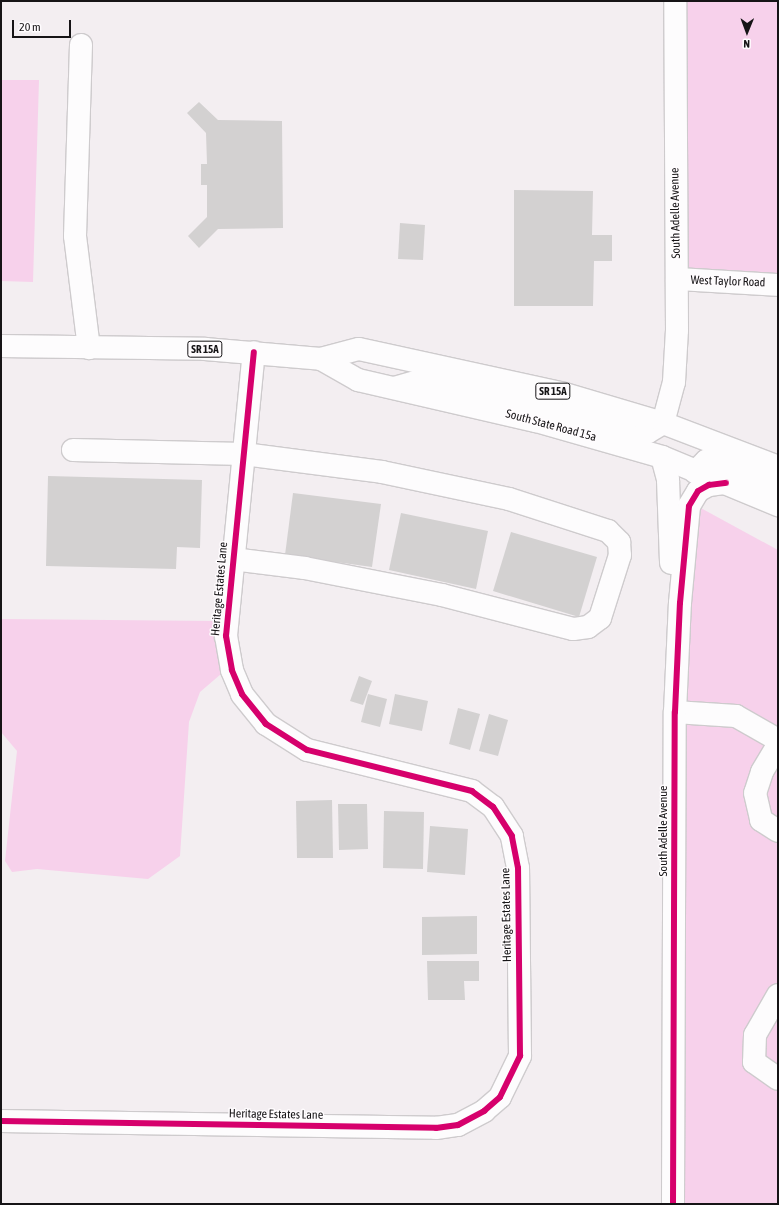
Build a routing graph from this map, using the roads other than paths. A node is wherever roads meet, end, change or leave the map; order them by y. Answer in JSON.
{"nodes":[{"id":1,"x":674,"y":1,"type":"edge"},
{"id":2,"x":81,"y":45,"type":"dead end"},
{"id":3,"x":677,"y":280,"type":"junction"},
{"id":4,"x":778,"y":285,"type":"edge"},
{"id":5,"x":1,"y":346,"type":"edge"},
{"id":6,"x":89,"y":348,"type":"junction"},
{"id":7,"x":254,"y":352,"type":"junction"},
{"id":8,"x":321,"y":359,"type":"junction"},
{"id":9,"x":394,"y":388,"type":"junction"},
{"id":10,"x":663,"y":423,"type":"junction"},
{"id":11,"x":73,"y":450,"type":"dead end"},
{"id":12,"x":244,"y":454,"type":"junction"},
{"id":13,"x":662,"y":457,"type":"junction"},
{"id":14,"x":778,"y":467,"type":"edge"},
{"id":15,"x":696,"y":472,"type":"junction"},
{"id":16,"x":726,"y":483,"type":"junction"},
{"id":17,"x":778,"y":483,"type":"edge"},
{"id":18,"x":778,"y":504,"type":"edge"},
{"id":19,"x":233,"y":559,"type":"junction"},
{"id":20,"x":680,"y":603,"type":"junction"},
{"id":21,"x":675,"y":712,"type":"junction"},
{"id":22,"x":778,"y":740,"type":"edge"},
{"id":23,"x":778,"y":745,"type":"edge"},
{"id":24,"x":778,"y":831,"type":"edge"},
{"id":25,"x":778,"y":995,"type":"edge"},
{"id":26,"x":778,"y":1079,"type":"edge"},
{"id":27,"x":1,"y":1121,"type":"edge"},
{"id":28,"x":673,"y":1204,"type":"edge"}],
"edges":[{"from":1,"to":3,"type":"main road","name":"South Adelle Avenue"},
{"from":2,"to":6,"type":"main road"},
{"from":3,"to":4,"type":"main road","name":"West Taylor Road"},
{"from":3,"to":10,"type":"main road","name":"South Adelle Avenue"},
{"from":5,"to":6,"type":"main road","number":"SR 15A"},
{"from":6,"to":7,"type":"main road","name":"South State Road 15a","number":"SR 15A"},
{"from":7,"to":8,"type":"main road","name":"South State Road 15a","number":"SR 15A"},
{"from":7,"to":12,"type":"main road","name":"Heritage Estates Lane"},
{"from":8,"to":9,"type":"main road","name":"South State Road 15a","number":"SR 15A"},
{"from":8,"to":10,"type":"main road","name":"South State Road 15a","number":"SR 15A"},
{"from":9,"to":10,"type":"main road"},
{"from":9,"to":13,"type":"main road","name":"South State Road 15a","number":"SR 15A"},
{"from":10,"to":14,"type":"main road","name":"South State Road 15a","number":"SR 15A"},
{"from":11,"to":12,"type":"main road"},
{"from":12,"to":19,"type":"main road","name":"Heritage Estates Lane"},
{"from":12,"to":19,"type":"main road"},
{"from":13,"to":15,"type":"main road","name":"South State Road 15a","number":"SR 15A"},
{"from":13,"to":20,"type":"main road","name":"South Adelle Avenue"},
{"from":15,"to":16,"type":"main road","name":"South State Road 15a","number":"SR 15A"},
{"from":15,"to":17,"type":"main road"},
{"from":16,"to":18,"type":"main road","name":"South State Road 15a","number":"SR 15A"},
{"from":16,"to":20,"type":"main road","name":"South Adelle Avenue"},
{"from":19,"to":27,"type":"main road","name":"Heritage Estates Lane"},
{"from":20,"to":21,"type":"main road","name":"South Adelle Avenue"},
{"from":21,"to":22,"type":"main road"},
{"from":21,"to":28,"type":"main road","name":"South Adelle Avenue"},
{"from":23,"to":24,"type":"main road"},
{"from":25,"to":26,"type":"main road"}]}
